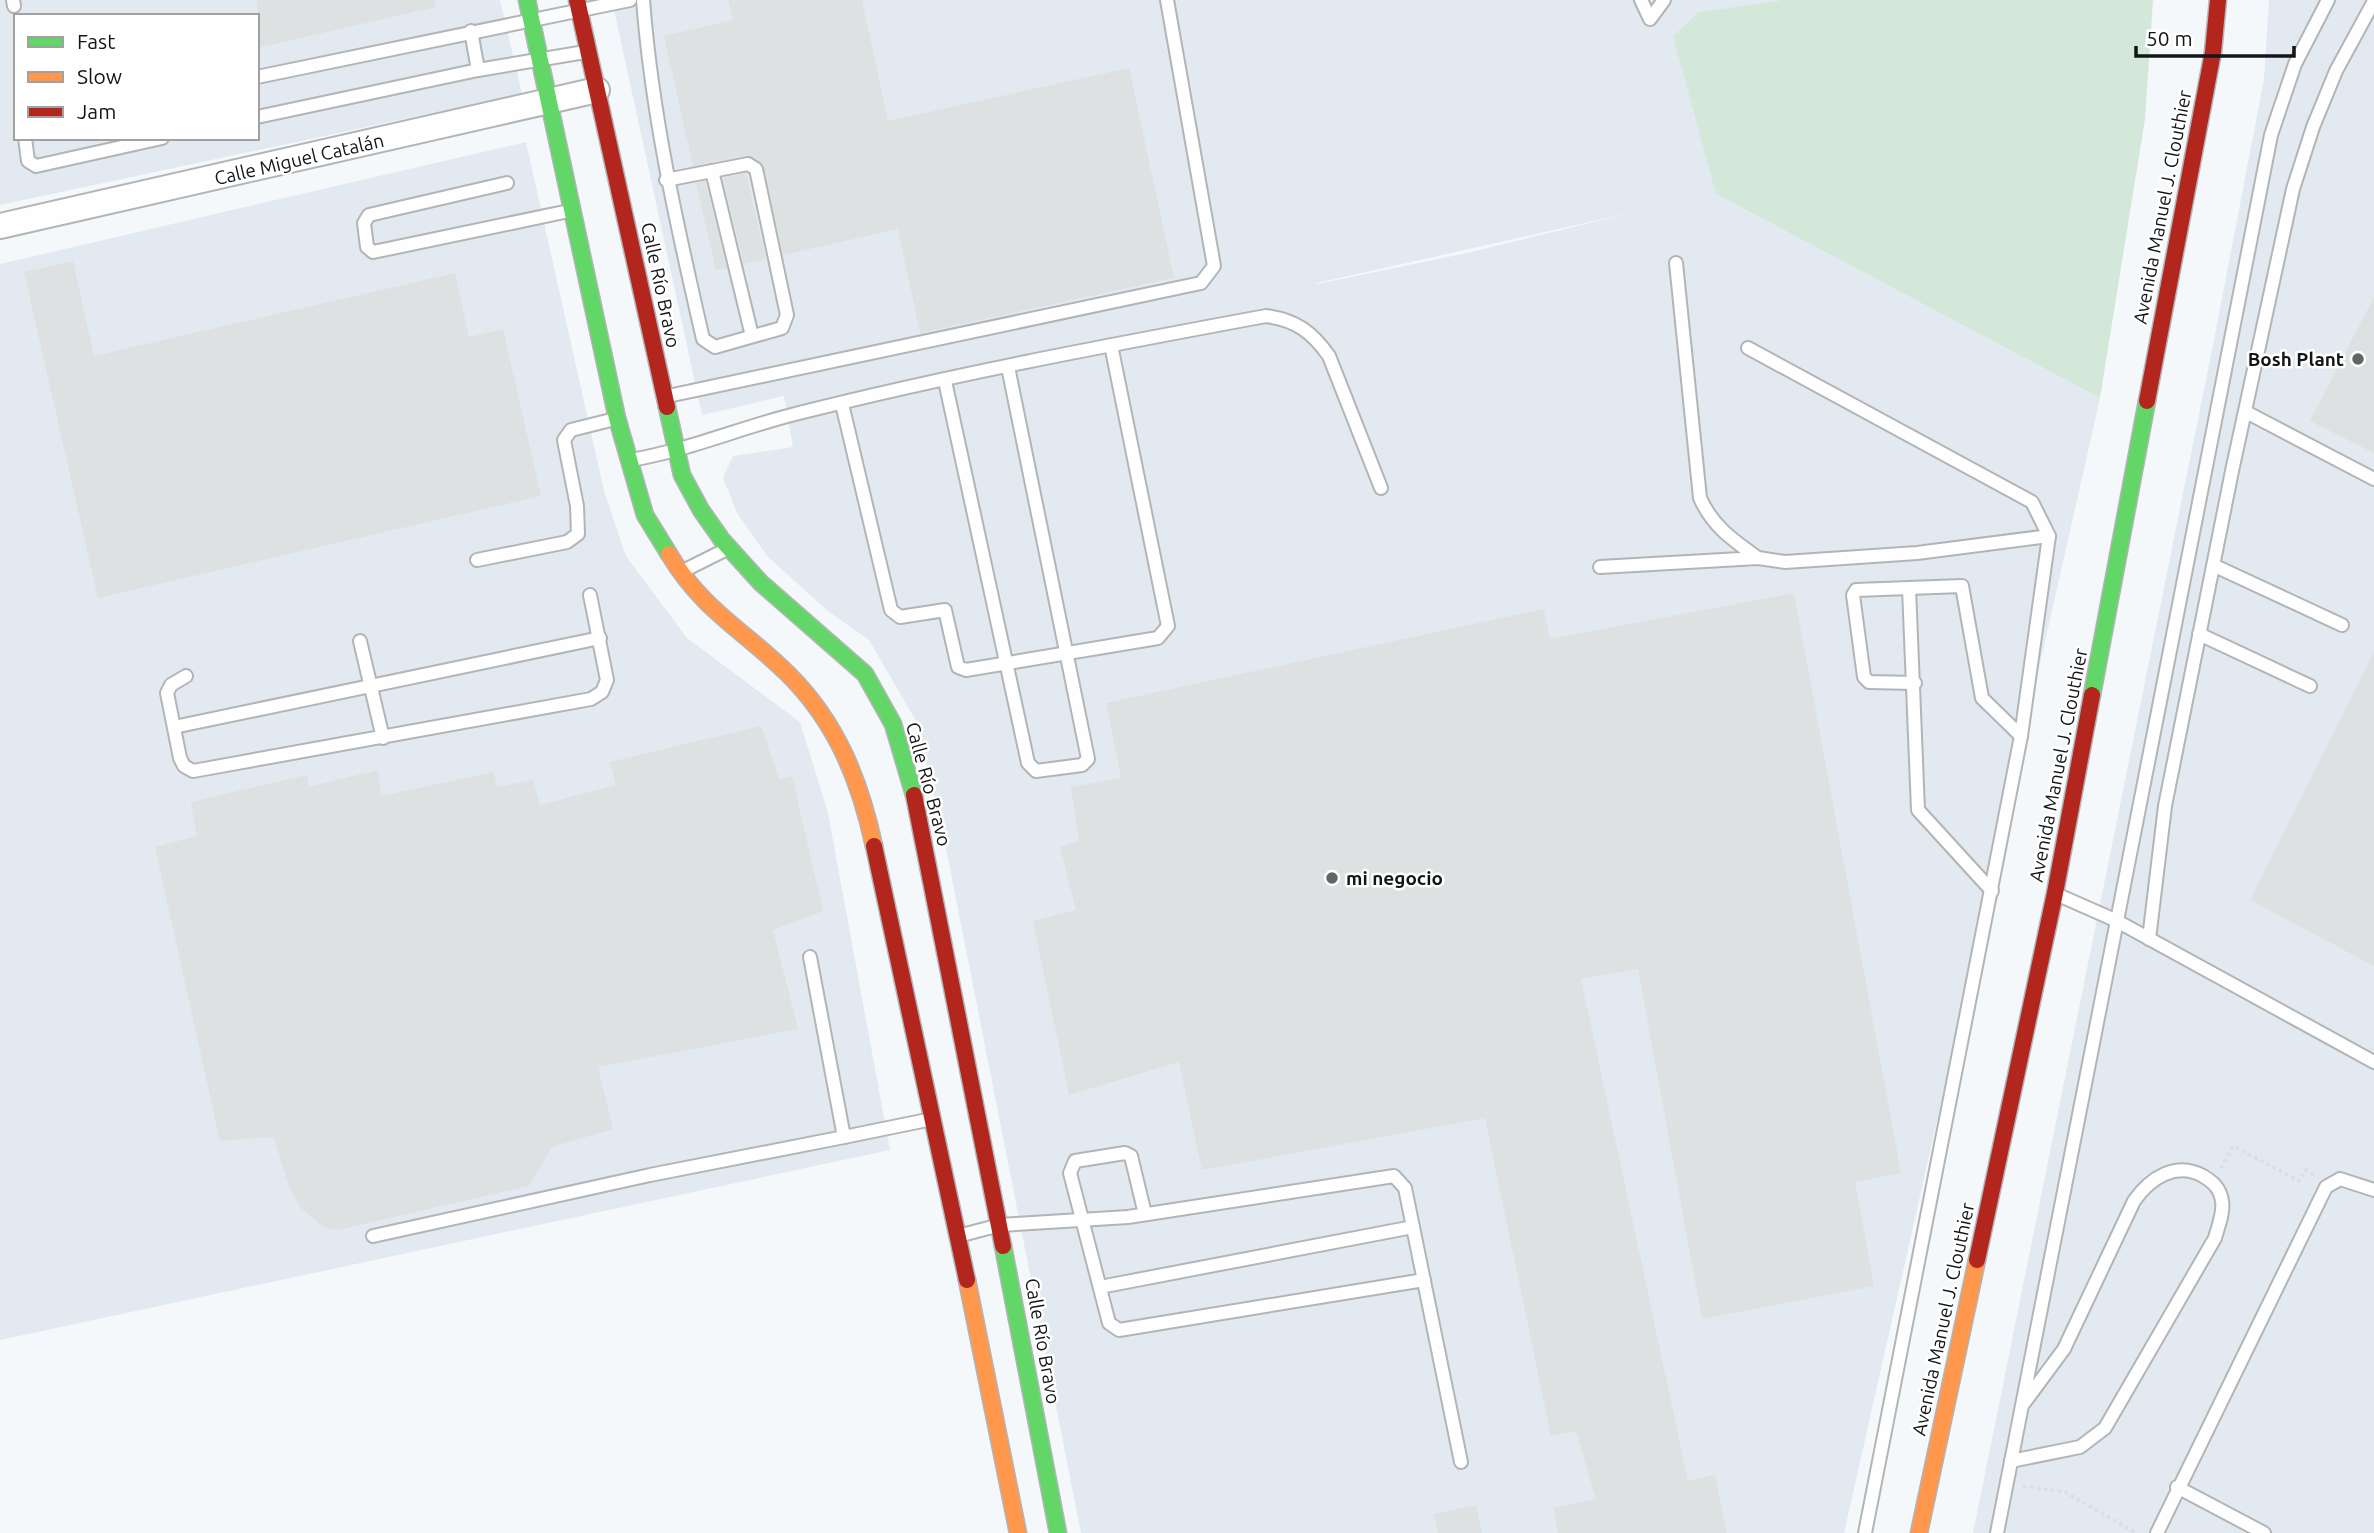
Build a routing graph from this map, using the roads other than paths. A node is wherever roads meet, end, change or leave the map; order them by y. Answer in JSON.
{"nodes":[{"id":1,"x":527,"y":0,"type":"edge"},
{"id":2,"x":630,"y":0,"type":"edge"},
{"id":3,"x":643,"y":0,"type":"edge"},
{"id":4,"x":1167,"y":0,"type":"edge"},
{"id":5,"x":1641,"y":0,"type":"edge"},
{"id":6,"x":1664,"y":0,"type":"edge"},
{"id":7,"x":2218,"y":0,"type":"edge"},
{"id":8,"x":2328,"y":0,"type":"edge"},
{"id":9,"x":2374,"y":1,"type":"edge"},
{"id":10,"x":578,"y":5,"type":"edge"},
{"id":11,"x":531,"y":19,"type":"junction"},
{"id":12,"x":471,"y":31,"type":"junction"},
{"id":13,"x":588,"y":52,"type":"junction"},
{"id":14,"x":540,"y":61,"type":"junction"},
{"id":15,"x":478,"y":70,"type":"junction"},
{"id":16,"x":259,"y":77,"type":"edge"},
{"id":17,"x":597,"y":90,"type":"junction"},
{"id":18,"x":550,"y":103,"type":"junction"},
{"id":19,"x":259,"y":117,"type":"edge"},
{"id":20,"x":25,"y":140,"type":"edge"},
{"id":21,"x":153,"y":140,"type":"edge"},
{"id":22,"x":712,"y":171,"type":"junction"},
{"id":23,"x":666,"y":180,"type":"junction"},
{"id":24,"x":507,"y":183,"type":"dead end"},
{"id":25,"x":572,"y":210,"type":"junction"},
{"id":26,"x":0,"y":226,"type":"edge"},
{"id":27,"x":1676,"y":263,"type":"dead end"},
{"id":28,"x":752,"y":336,"type":"junction"},
{"id":29,"x":1111,"y":345,"type":"junction"},
{"id":30,"x":1748,"y":348,"type":"dead end"},
{"id":31,"x":1008,"y":367,"type":"junction"},
{"id":32,"x":945,"y":381,"type":"junction"},
{"id":33,"x":664,"y":397,"type":"junction"},
{"id":34,"x":842,"y":404,"type":"junction"},
{"id":35,"x":2246,"y":412,"type":"junction"},
{"id":36,"x":617,"y":418,"type":"junction"},
{"id":37,"x":675,"y":452,"type":"junction"},
{"id":38,"x":627,"y":461,"type":"junction"},
{"id":39,"x":2374,"y":479,"type":"edge"},
{"id":40,"x":1381,"y":488,"type":"dead end"},
{"id":41,"x":2049,"y":536,"type":"junction"},
{"id":42,"x":727,"y":549,"type":"junction"},
{"id":43,"x":1758,"y":558,"type":"junction"},
{"id":44,"x":477,"y":560,"type":"dead end"},
{"id":45,"x":2215,"y":566,"type":"junction"},
{"id":46,"x":1600,"y":567,"type":"dead end"},
{"id":47,"x":680,"y":573,"type":"junction"},
{"id":48,"x":1909,"y":589,"type":"junction"},
{"id":49,"x":590,"y":595,"type":"dead end"},
{"id":50,"x":2342,"y":625,"type":"dead end"},
{"id":51,"x":2199,"y":634,"type":"junction"},
{"id":52,"x":600,"y":638,"type":"junction"},
{"id":53,"x":360,"y":641,"type":"dead end"},
{"id":54,"x":1067,"y":653,"type":"junction"},
{"id":55,"x":1005,"y":663,"type":"junction"},
{"id":56,"x":186,"y":676,"type":"dead end"},
{"id":57,"x":1915,"y":683,"type":"junction"},
{"id":58,"x":2310,"y":686,"type":"dead end"},
{"id":59,"x":372,"y":687,"type":"junction"},
{"id":60,"x":174,"y":727,"type":"junction"},
{"id":61,"x":2021,"y":736,"type":"junction"},
{"id":62,"x":383,"y":738,"type":"junction"},
{"id":63,"x":1992,"y":891,"type":"junction"},
{"id":64,"x":2056,"y":893,"type":"junction"},
{"id":65,"x":2115,"y":920,"type":"junction"},
{"id":66,"x":2149,"y":939,"type":"junction"},
{"id":67,"x":810,"y":957,"type":"dead end"},
{"id":68,"x":2374,"y":1062,"type":"edge"},
{"id":69,"x":933,"y":1119,"type":"junction"},
{"id":70,"x":844,"y":1137,"type":"junction"},
{"id":71,"x":2374,"y":1190,"type":"edge"},
{"id":72,"x":1144,"y":1214,"type":"junction"},
{"id":73,"x":1081,"y":1221,"type":"junction"},
{"id":74,"x":1000,"y":1225,"type":"junction"},
{"id":75,"x":1413,"y":1227,"type":"junction"},
{"id":76,"x":373,"y":1236,"type":"dead end"},
{"id":77,"x":958,"y":1236,"type":"junction"},
{"id":78,"x":1424,"y":1280,"type":"junction"},
{"id":79,"x":1100,"y":1287,"type":"junction"},
{"id":80,"x":1006,"y":1368,"type":"junction"},
{"id":81,"x":2022,"y":1406,"type":"junction"},
{"id":82,"x":2011,"y":1461,"type":"junction"},
{"id":83,"x":1461,"y":1462,"type":"dead end"},
{"id":84,"x":2177,"y":1487,"type":"junction"},
{"id":85,"x":1018,"y":1533,"type":"edge"},
{"id":86,"x":1058,"y":1533,"type":"edge"},
{"id":87,"x":1865,"y":1533,"type":"edge"},
{"id":88,"x":1919,"y":1533,"type":"edge"},
{"id":89,"x":1997,"y":1533,"type":"edge"},
{"id":90,"x":2157,"y":1533,"type":"edge"},
{"id":91,"x":2264,"y":1533,"type":"edge"}],
"edges":[{"from":1,"to":11,"type":"street","name":"Calle Río Bravo"},
{"from":2,"to":10,"type":"lane"},
{"from":3,"to":23,"type":"lane"},
{"from":4,"to":33,"type":"lane"},
{"from":5,"to":6,"type":"lane"},
{"from":7,"to":64,"type":"street","name":"Avenida Manuel J. Clouthier"},
{"from":8,"to":65,"type":"lane"},
{"from":9,"to":35,"type":"lane"},
{"from":10,"to":11,"type":"lane"},
{"from":10,"to":13,"type":"street","name":"Calle Río Bravo"},
{"from":11,"to":12,"type":"lane"},
{"from":11,"to":14,"type":"street","name":"Calle Río Bravo"},
{"from":12,"to":15,"type":"lane"},
{"from":12,"to":16,"type":"lane"},
{"from":13,"to":14,"type":"lane"},
{"from":13,"to":17,"type":"street","name":"Calle Río Bravo"},
{"from":14,"to":15,"type":"lane"},
{"from":14,"to":18,"type":"street","name":"Calle Río Bravo"},
{"from":15,"to":19,"type":"lane"},
{"from":17,"to":18,"type":"street","name":"Calle Miguel Catalán"},
{"from":17,"to":33,"type":"street","name":"Calle Río Bravo"},
{"from":18,"to":25,"type":"street","name":"Calle Río Bravo"},
{"from":18,"to":26,"type":"street","name":"Calle Miguel Catalán"},
{"from":20,"to":21,"type":"lane"},
{"from":22,"to":23,"type":"lane"},
{"from":22,"to":28,"type":"lane"},
{"from":22,"to":28,"type":"lane"},
{"from":23,"to":28,"type":"lane"},
{"from":24,"to":25,"type":"lane"},
{"from":25,"to":36,"type":"street","name":"Calle Río Bravo"},
{"from":27,"to":43,"type":"lane"},
{"from":29,"to":31,"type":"lane"},
{"from":29,"to":40,"type":"lane"},
{"from":29,"to":54,"type":"lane"},
{"from":30,"to":41,"type":"lane"},
{"from":31,"to":32,"type":"lane"},
{"from":31,"to":54,"type":"lane"},
{"from":32,"to":34,"type":"lane"},
{"from":32,"to":55,"type":"lane"},
{"from":33,"to":37,"type":"street","name":"Calle Río Bravo"},
{"from":34,"to":37,"type":"lane"},
{"from":34,"to":55,"type":"lane"},
{"from":35,"to":39,"type":"lane"},
{"from":35,"to":45,"type":"lane"},
{"from":36,"to":38,"type":"street","name":"Calle Río Bravo"},
{"from":36,"to":44,"type":"lane"},
{"from":37,"to":38,"type":"lane"},
{"from":37,"to":42,"type":"street","name":"Calle Río Bravo"},
{"from":38,"to":47,"type":"street","name":"Calle Río Bravo"},
{"from":41,"to":43,"type":"lane"},
{"from":41,"to":61,"type":"lane"},
{"from":42,"to":47,"type":"lane"},
{"from":42,"to":74,"type":"street","name":"Calle Río Bravo"},
{"from":43,"to":46,"type":"lane"},
{"from":45,"to":50,"type":"lane"},
{"from":45,"to":51,"type":"lane"},
{"from":47,"to":69,"type":"street","name":"Calle Río Bravo"},
{"from":48,"to":57,"type":"lane"},
{"from":48,"to":57,"type":"lane"},
{"from":48,"to":61,"type":"lane"},
{"from":49,"to":52,"type":"lane"},
{"from":51,"to":58,"type":"lane"},
{"from":51,"to":66,"type":"lane"},
{"from":52,"to":59,"type":"lane"},
{"from":52,"to":62,"type":"lane"},
{"from":53,"to":59,"type":"lane"},
{"from":54,"to":55,"type":"lane"},
{"from":54,"to":55,"type":"lane"},
{"from":56,"to":60,"type":"lane"},
{"from":57,"to":63,"type":"lane"},
{"from":59,"to":60,"type":"lane"},
{"from":59,"to":62,"type":"lane"},
{"from":60,"to":62,"type":"lane"},
{"from":61,"to":63,"type":"lane"},
{"from":63,"to":87,"type":"lane"},
{"from":64,"to":65,"type":"lane"},
{"from":64,"to":88,"type":"street","name":"Avenida Manuel J. Clouthier"},
{"from":65,"to":66,"type":"lane"},
{"from":65,"to":81,"type":"lane"},
{"from":66,"to":68,"type":"lane"},
{"from":67,"to":70,"type":"lane"},
{"from":69,"to":70,"type":"lane"},
{"from":69,"to":77,"type":"street","name":"Calle Río Bravo"},
{"from":70,"to":76,"type":"lane"},
{"from":71,"to":84,"type":"lane"},
{"from":72,"to":73,"type":"lane"},
{"from":72,"to":73,"type":"lane"},
{"from":72,"to":75,"type":"lane"},
{"from":73,"to":74,"type":"lane"},
{"from":73,"to":79,"type":"lane"},
{"from":74,"to":77,"type":"lane"},
{"from":74,"to":80,"type":"street","name":"Calle Río Bravo"},
{"from":75,"to":78,"type":"lane"},
{"from":75,"to":79,"type":"lane"},
{"from":77,"to":80,"type":"street","name":"Calle Río Bravo"},
{"from":78,"to":79,"type":"lane"},
{"from":78,"to":83,"type":"lane"},
{"from":80,"to":85,"type":"street","name":"Calle Río Bravo"},
{"from":80,"to":86,"type":"street","name":"Calle Río Bravo"},
{"from":81,"to":82,"type":"lane"},
{"from":81,"to":82,"type":"lane"},
{"from":82,"to":89,"type":"lane"},
{"from":84,"to":90,"type":"lane"},
{"from":84,"to":91,"type":"lane"}]}
